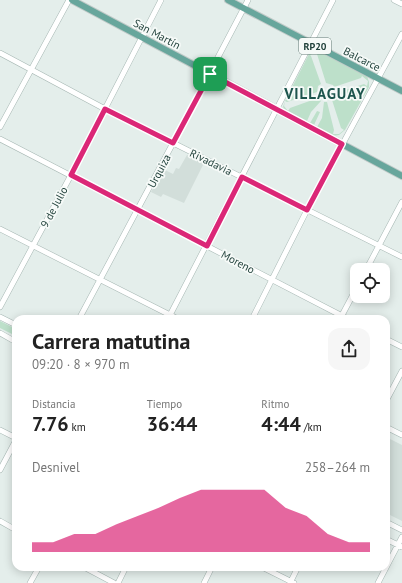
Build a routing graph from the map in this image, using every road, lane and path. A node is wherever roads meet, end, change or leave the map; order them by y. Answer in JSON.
{"nodes":[{"id":1,"x":70,"y":0,"type":"edge"},
{"id":2,"x":161,"y":0,"type":"edge"},
{"id":3,"x":228,"y":0,"type":"edge"},
{"id":4,"x":248,"y":0,"type":"edge"},
{"id":5,"x":333,"y":0,"type":"edge"},
{"id":6,"x":394,"y":0,"type":"edge"},
{"id":7,"x":402,"y":4,"type":"edge"},
{"id":8,"x":244,"y":8,"type":"junction"},
{"id":9,"x":402,"y":34,"type":"edge"},
{"id":10,"x":141,"y":37,"type":"junction"},
{"id":11,"x":311,"y":44,"type":"junction"},
{"id":12,"x":0,"y":53,"type":"edge"},
{"id":13,"x":31,"y":69,"type":"junction"},
{"id":14,"x":210,"y":74,"type":"junction"},
{"id":15,"x":378,"y":79,"type":"junction"},
{"id":16,"x":402,"y":91,"type":"edge"},
{"id":17,"x":105,"y":109,"type":"junction"},
{"id":18,"x":277,"y":110,"type":"junction"},
{"id":19,"x":0,"y":127,"type":"edge"},
{"id":20,"x":0,"y":139,"type":"edge"},
{"id":21,"x":173,"y":143,"type":"junction"},
{"id":22,"x":342,"y":144,"type":"junction"},
{"id":23,"x":71,"y":175,"type":"junction"},
{"id":24,"x":402,"y":176,"type":"edge"},
{"id":25,"x":242,"y":177,"type":"junction"},
{"id":26,"x":402,"y":202,"type":"edge"},
{"id":27,"x":138,"y":209,"type":"junction"},
{"id":28,"x":307,"y":210,"type":"junction"},
{"id":29,"x":0,"y":229,"type":"edge"},
{"id":30,"x":33,"y":245,"type":"junction"},
{"id":31,"x":379,"y":245,"type":"junction"},
{"id":32,"x":207,"y":246,"type":"junction"},
{"id":33,"x":402,"y":257,"type":"edge"},
{"id":34,"x":370,"y":263,"type":"edge"},
{"id":35,"x":100,"y":280,"type":"junction"},
{"id":36,"x":272,"y":280,"type":"junction"},
{"id":37,"x":350,"y":300,"type":"edge"},
{"id":38,"x":0,"y":307,"type":"edge"},
{"id":39,"x":81,"y":315,"type":"edge"},
{"id":40,"x":166,"y":315,"type":"edge"},
{"id":41,"x":171,"y":315,"type":"edge"},
{"id":42,"x":254,"y":315,"type":"edge"},
{"id":43,"x":337,"y":315,"type":"edge"},
{"id":44,"x":342,"y":315,"type":"edge"},
{"id":45,"x":0,"y":317,"type":"edge"},
{"id":46,"x":12,"y":323,"type":"edge"},
{"id":47,"x":0,"y":333,"type":"edge"},
{"id":48,"x":12,"y":340,"type":"edge"},
{"id":49,"x":390,"y":341,"type":"edge"},
{"id":50,"x":402,"y":347,"type":"edge"},
{"id":51,"x":402,"y":370,"type":"edge"},
{"id":52,"x":390,"y":393,"type":"edge"},
{"id":53,"x":390,"y":429,"type":"edge"},
{"id":54,"x":0,"y":430,"type":"edge"},
{"id":55,"x":402,"y":435,"type":"edge"},
{"id":56,"x":12,"y":437,"type":"edge"},
{"id":57,"x":12,"y":447,"type":"edge"},
{"id":58,"x":0,"y":470,"type":"edge"},
{"id":59,"x":0,"y":522,"type":"edge"},
{"id":60,"x":390,"y":524,"type":"edge"},
{"id":61,"x":12,"y":528,"type":"edge"},
{"id":62,"x":402,"y":530,"type":"edge"},
{"id":63,"x":402,"y":537,"type":"edge"},
{"id":64,"x":390,"y":541,"type":"edge"},
{"id":65,"x":400,"y":546,"type":"edge"},
{"id":66,"x":390,"y":563,"type":"edge"},
{"id":67,"x":37,"y":571,"type":"edge"},
{"id":68,"x":92,"y":571,"type":"edge"},
{"id":69,"x":124,"y":571,"type":"edge"},
{"id":70,"x":210,"y":571,"type":"edge"},
{"id":71,"x":270,"y":571,"type":"edge"},
{"id":72,"x":296,"y":571,"type":"edge"},
{"id":73,"x":385,"y":571,"type":"edge"},
{"id":74,"x":291,"y":582,"type":"edge"},
{"id":75,"x":30,"y":583,"type":"edge"},
{"id":76,"x":114,"y":583,"type":"edge"},
{"id":77,"x":118,"y":583,"type":"edge"},
{"id":78,"x":204,"y":583,"type":"edge"},
{"id":79,"x":378,"y":583,"type":"edge"}],
"edges":[{"from":1,"to":10,"type":"main road","name":"San Martín"},
{"from":1,"to":13,"type":"street"},
{"from":2,"to":10,"type":"street","name":"9 de Julio"},
{"from":3,"to":8,"type":"main road","name":"Balcarce","number":"RP20"},
{"from":4,"to":8,"type":"street","name":"Urquiza"},
{"from":5,"to":11,"type":"street"},
{"from":6,"to":7,"type":"street"},
{"from":8,"to":11,"type":"main road","name":"Balcarce","number":"RP20"},
{"from":8,"to":14,"type":"street","name":"Urquiza"},
{"from":9,"to":15,"type":"street"},
{"from":10,"to":14,"type":"main road","name":"San Martín"},
{"from":10,"to":17,"type":"street","name":"9 de Julio"},
{"from":11,"to":15,"type":"main road","name":"Balcarce","number":"RP20"},
{"from":11,"to":18,"type":"street"},
{"from":12,"to":13,"type":"street","name":"Rivadavia"},
{"from":13,"to":17,"type":"street","name":"Rivadavia"},
{"from":13,"to":19,"type":"street"},
{"from":14,"to":18,"type":"main road","name":"San Martín"},
{"from":14,"to":21,"type":"street","name":"Urquiza"},
{"from":15,"to":16,"type":"main road","name":"Balcarce","number":"RP20"},
{"from":15,"to":22,"type":"street"},
{"from":17,"to":21,"type":"street","name":"Rivadavia"},
{"from":17,"to":23,"type":"street","name":"9 de Julio"},
{"from":18,"to":22,"type":"main road","name":"San Martín"},
{"from":18,"to":25,"type":"street"},
{"from":20,"to":23,"type":"street","name":"Moreno"},
{"from":21,"to":25,"type":"street","name":"Rivadavia"},
{"from":21,"to":27,"type":"street","name":"Urquiza"},
{"from":22,"to":24,"type":"main road","name":"San Martín"},
{"from":22,"to":28,"type":"street"},
{"from":23,"to":27,"type":"street","name":"Moreno"},
{"from":23,"to":30,"type":"street","name":"9 de Julio"},
{"from":25,"to":28,"type":"street","name":"Rivadavia"},
{"from":25,"to":32,"type":"street"},
{"from":26,"to":31,"type":"street"},
{"from":27,"to":32,"type":"street","name":"Moreno"},
{"from":27,"to":35,"type":"street","name":"Urquiza"},
{"from":28,"to":31,"type":"street","name":"Rivadavia"},
{"from":28,"to":36,"type":"street"},
{"from":29,"to":30,"type":"street"},
{"from":30,"to":35,"type":"street"},
{"from":30,"to":38,"type":"street","name":"9 de Julio"},
{"from":31,"to":33,"type":"street","name":"Rivadavia"},
{"from":31,"to":34,"type":"street"},
{"from":32,"to":36,"type":"street","name":"Moreno"},
{"from":32,"to":41,"type":"street"},
{"from":35,"to":39,"type":"street","name":"Urquiza"},
{"from":35,"to":40,"type":"street"},
{"from":36,"to":42,"type":"street"},
{"from":36,"to":43,"type":"street","name":"Moreno"},
{"from":37,"to":44,"type":"street"},
{"from":45,"to":46,"type":"street"},
{"from":47,"to":48,"type":"street"},
{"from":49,"to":50,"type":"street"},
{"from":51,"to":52,"type":"street"},
{"from":53,"to":55,"type":"street"},
{"from":54,"to":56,"type":"street"},
{"from":57,"to":58,"type":"street"},
{"from":59,"to":61,"type":"street"},
{"from":60,"to":62,"type":"street"},
{"from":63,"to":65,"type":"street"},
{"from":64,"to":65,"type":"street"},
{"from":65,"to":66,"type":"street"},
{"from":67,"to":75,"type":"street"},
{"from":68,"to":76,"type":"street"},
{"from":69,"to":77,"type":"street"},
{"from":70,"to":78,"type":"street"},
{"from":71,"to":74,"type":"street"},
{"from":72,"to":74,"type":"street"},
{"from":73,"to":79,"type":"street"}]}
